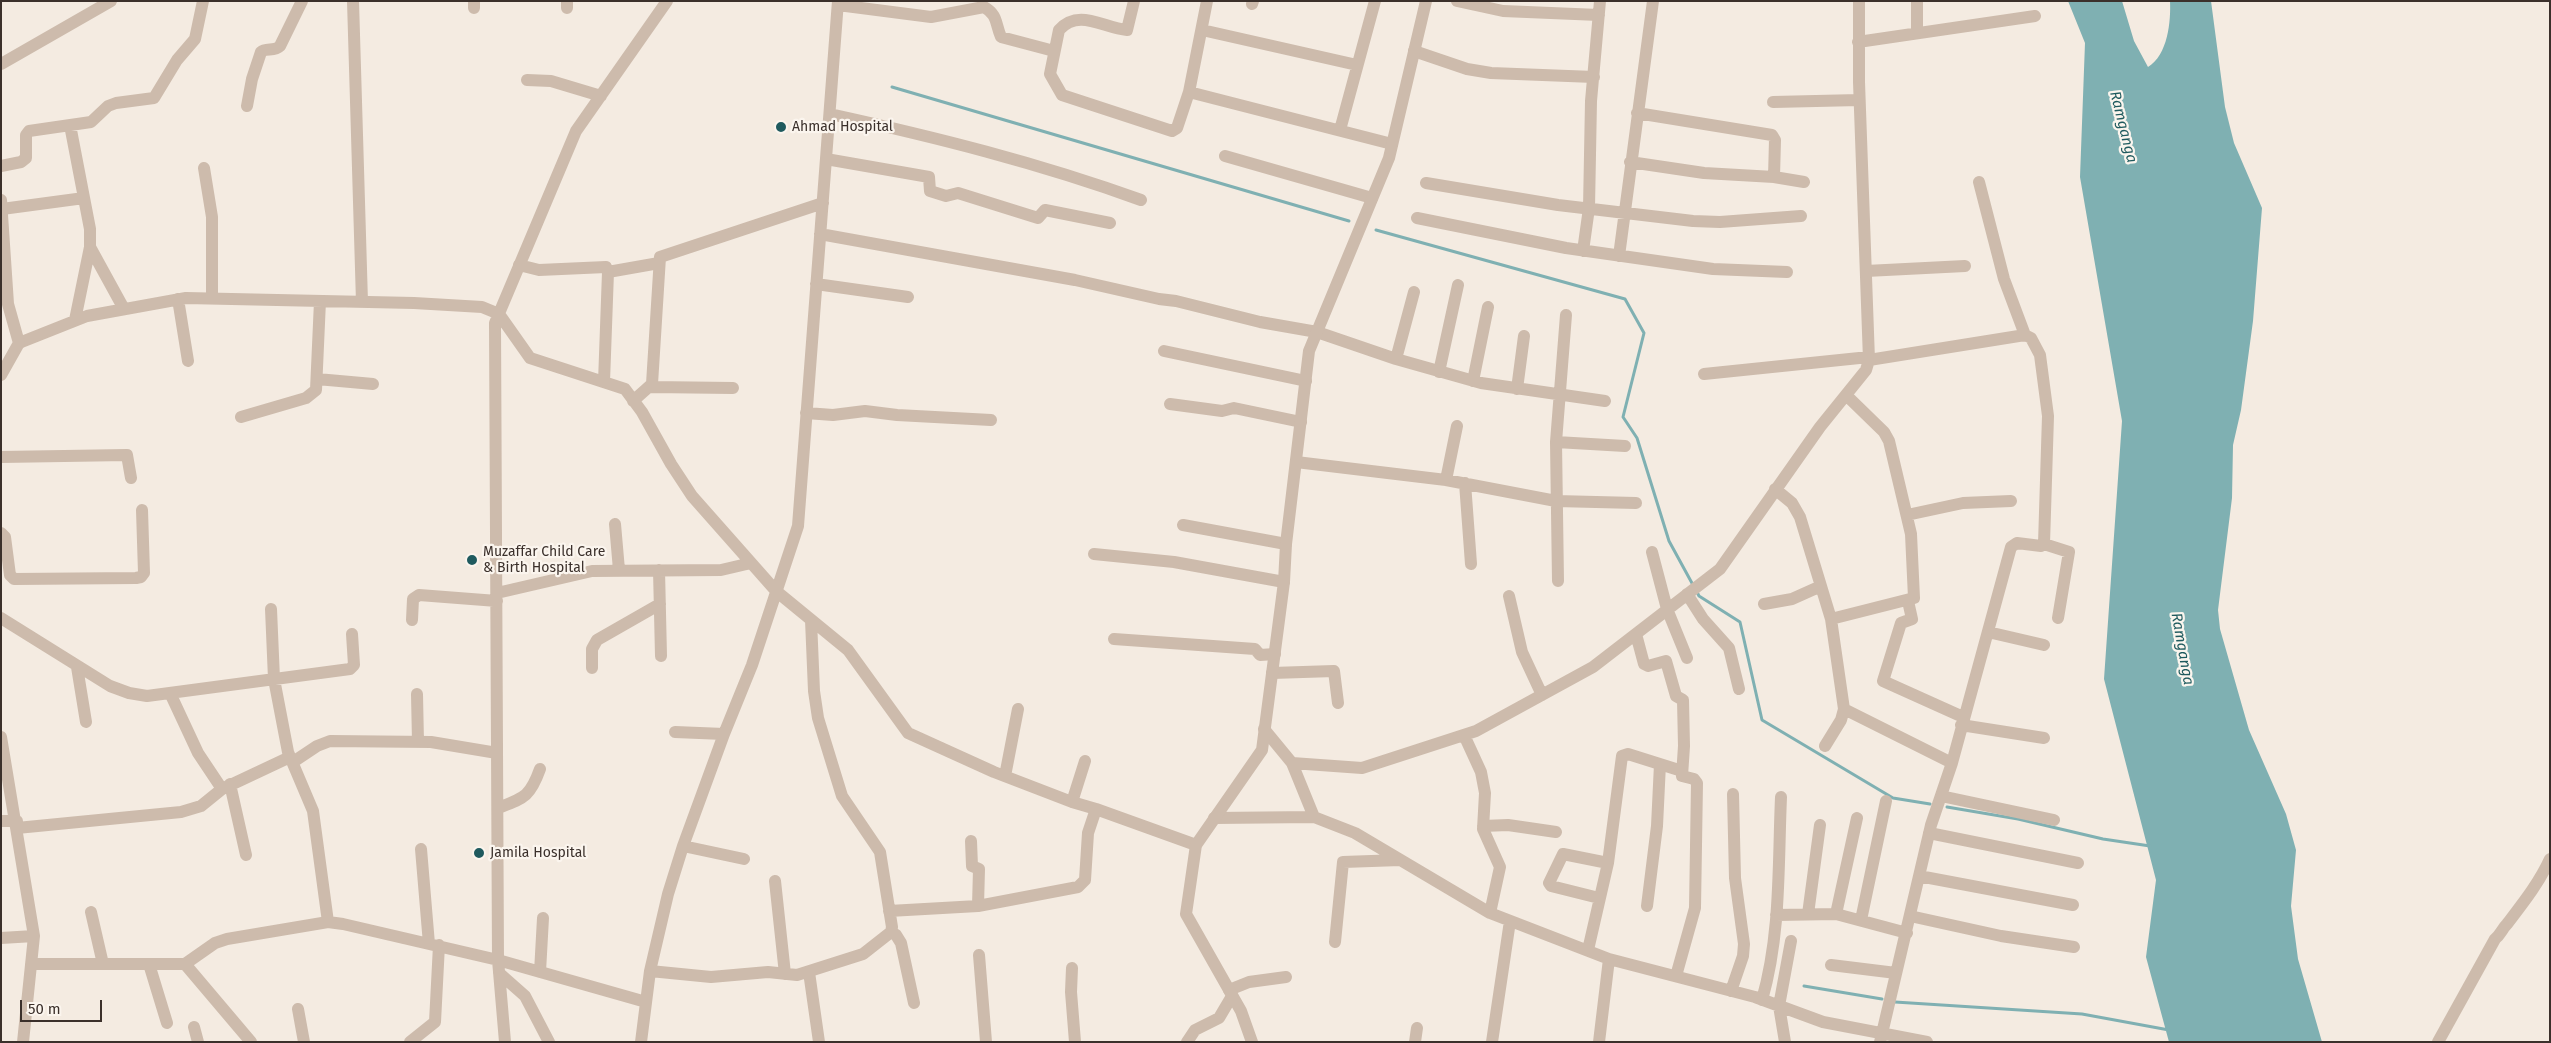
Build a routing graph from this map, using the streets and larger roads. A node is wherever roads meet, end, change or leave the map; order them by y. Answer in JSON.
{"nodes":[{"id":1,"x":203,"y":1,"type":"edge"},
{"id":2,"x":302,"y":1,"type":"edge"},
{"id":3,"x":353,"y":1,"type":"edge"},
{"id":4,"x":667,"y":1,"type":"edge"},
{"id":5,"x":1134,"y":1,"type":"edge"},
{"id":6,"x":1207,"y":1,"type":"edge"},
{"id":7,"x":1374,"y":1,"type":"edge"},
{"id":8,"x":1426,"y":1,"type":"edge"},
{"id":9,"x":1457,"y":1,"type":"edge"},
{"id":10,"x":1600,"y":1,"type":"edge"},
{"id":11,"x":1653,"y":1,"type":"edge"},
{"id":12,"x":1859,"y":1,"type":"edge"},
{"id":13,"x":1917,"y":1,"type":"edge"},
{"id":14,"x":106,"y":3,"type":"edge"},
{"id":15,"x":838,"y":3,"type":"edge"},
{"id":16,"x":1599,"y":14,"type":"junction"},
{"id":17,"x":2035,"y":16,"type":"dead end"},
{"id":18,"x":1202,"y":30,"type":"junction"},
{"id":19,"x":1917,"y":33,"type":"junction"},
{"id":20,"x":1858,"y":42,"type":"junction"},
{"id":21,"x":1414,"y":51,"type":"junction"},
{"id":22,"x":1054,"y":52,"type":"junction"},
{"id":23,"x":1,"y":64,"type":"edge"},
{"id":24,"x":1357,"y":65,"type":"junction"},
{"id":25,"x":1594,"y":77,"type":"junction"},
{"id":26,"x":527,"y":80,"type":"dead end"},
{"id":27,"x":1189,"y":92,"type":"junction"},
{"id":28,"x":601,"y":96,"type":"junction"},
{"id":29,"x":1859,"y":100,"type":"junction"},
{"id":30,"x":1773,"y":102,"type":"dead end"},
{"id":31,"x":247,"y":106,"type":"dead end"},
{"id":32,"x":1637,"y":113,"type":"junction"},
{"id":33,"x":830,"y":114,"type":"junction"},
{"id":34,"x":70,"y":125,"type":"junction"},
{"id":35,"x":1340,"y":130,"type":"junction"},
{"id":36,"x":1392,"y":144,"type":"junction"},
{"id":37,"x":1225,"y":156,"type":"dead end"},
{"id":38,"x":826,"y":159,"type":"junction"},
{"id":39,"x":1630,"y":162,"type":"junction"},
{"id":40,"x":1,"y":166,"type":"edge"},
{"id":41,"x":204,"y":168,"type":"dead end"},
{"id":42,"x":1774,"y":177,"type":"junction"},
{"id":43,"x":1804,"y":182,"type":"dead end"},
{"id":44,"x":1979,"y":182,"type":"dead end"},
{"id":45,"x":1426,"y":183,"type":"dead end"},
{"id":46,"x":84,"y":198,"type":"junction"},
{"id":47,"x":1372,"y":198,"type":"junction"},
{"id":48,"x":1,"y":200,"type":"edge"},
{"id":49,"x":1141,"y":200,"type":"dead end"},
{"id":50,"x":823,"y":203,"type":"junction"},
{"id":51,"x":1588,"y":208,"type":"junction"},
{"id":52,"x":2,"y":209,"type":"edge"},
{"id":53,"x":1624,"y":212,"type":"junction"},
{"id":54,"x":1801,"y":216,"type":"dead end"},
{"id":55,"x":1417,"y":218,"type":"dead end"},
{"id":56,"x":1110,"y":223,"type":"dead end"},
{"id":57,"x":820,"y":234,"type":"junction"},
{"id":58,"x":3,"y":246,"type":"edge"},
{"id":59,"x":90,"y":248,"type":"junction"},
{"id":60,"x":1582,"y":251,"type":"junction"},
{"id":61,"x":1618,"y":256,"type":"junction"},
{"id":62,"x":659,"y":263,"type":"junction"},
{"id":63,"x":519,"y":265,"type":"junction"},
{"id":64,"x":1965,"y":266,"type":"dead end"},
{"id":65,"x":1866,"y":271,"type":"junction"},
{"id":66,"x":608,"y":272,"type":"junction"},
{"id":67,"x":1787,"y":272,"type":"dead end"},
{"id":68,"x":816,"y":284,"type":"junction"},
{"id":69,"x":1458,"y":285,"type":"dead end"},
{"id":70,"x":1414,"y":292,"type":"dead end"},
{"id":71,"x":908,"y":297,"type":"dead end"},
{"id":72,"x":212,"y":298,"type":"junction"},
{"id":73,"x":178,"y":299,"type":"junction"},
{"id":74,"x":320,"y":301,"type":"junction"},
{"id":75,"x":362,"y":302,"type":"junction"},
{"id":76,"x":1488,"y":308,"type":"dead end"},
{"id":77,"x":124,"y":309,"type":"junction"},
{"id":78,"x":499,"y":314,"type":"junction"},
{"id":79,"x":1566,"y":316,"type":"dead end"},
{"id":80,"x":75,"y":320,"type":"junction"},
{"id":81,"x":1317,"y":332,"type":"junction"},
{"id":82,"x":2024,"y":335,"type":"junction"},
{"id":83,"x":1524,"y":336,"type":"dead end"},
{"id":84,"x":19,"y":343,"type":"junction"},
{"id":85,"x":1164,"y":351,"type":"dead end"},
{"id":86,"x":1869,"y":358,"type":"junction"},
{"id":87,"x":1396,"y":360,"type":"junction"},
{"id":88,"x":188,"y":361,"type":"dead end"},
{"id":89,"x":1439,"y":372,"type":"junction"},
{"id":90,"x":1704,"y":374,"type":"dead end"},
{"id":91,"x":1,"y":375,"type":"edge"},
{"id":92,"x":317,"y":379,"type":"junction"},
{"id":93,"x":1306,"y":381,"type":"junction"},
{"id":94,"x":1473,"y":381,"type":"junction"},
{"id":95,"x":604,"y":382,"type":"junction"},
{"id":96,"x":373,"y":384,"type":"dead end"},
{"id":97,"x":651,"y":388,"type":"junction"},
{"id":98,"x":733,"y":388,"type":"dead end"},
{"id":99,"x":1517,"y":389,"type":"junction"},
{"id":100,"x":1558,"y":394,"type":"junction"},
{"id":101,"x":1846,"y":395,"type":"junction"},
{"id":102,"x":633,"y":400,"type":"junction"},
{"id":103,"x":1605,"y":401,"type":"dead end"},
{"id":104,"x":1170,"y":404,"type":"dead end"},
{"id":105,"x":806,"y":413,"type":"junction"},
{"id":106,"x":241,"y":417,"type":"dead end"},
{"id":107,"x":991,"y":420,"type":"dead end"},
{"id":108,"x":1301,"y":422,"type":"junction"},
{"id":109,"x":1457,"y":426,"type":"dead end"},
{"id":110,"x":1556,"y":442,"type":"junction"},
{"id":111,"x":1625,"y":446,"type":"dead end"},
{"id":112,"x":1,"y":457,"type":"edge"},
{"id":113,"x":1296,"y":462,"type":"junction"},
{"id":114,"x":132,"y":478,"type":"dead end"},
{"id":115,"x":1446,"y":480,"type":"junction"},
{"id":116,"x":1465,"y":483,"type":"junction"},
{"id":117,"x":1775,"y":489,"type":"junction"},
{"id":118,"x":1556,"y":501,"type":"junction"},
{"id":119,"x":2011,"y":501,"type":"dead end"},
{"id":120,"x":1636,"y":503,"type":"dead end"},
{"id":121,"x":142,"y":510,"type":"dead end"},
{"id":122,"x":1907,"y":515,"type":"junction"},
{"id":123,"x":615,"y":524,"type":"dead end"},
{"id":124,"x":1184,"y":526,"type":"dead end"},
{"id":125,"x":1,"y":533,"type":"edge"},
{"id":126,"x":1286,"y":544,"type":"junction"},
{"id":127,"x":2044,"y":544,"type":"junction"},
{"id":128,"x":1652,"y":552,"type":"dead end"},
{"id":129,"x":1094,"y":554,"type":"dead end"},
{"id":130,"x":751,"y":562,"type":"junction"},
{"id":131,"x":1471,"y":564,"type":"dead end"},
{"id":132,"x":619,"y":570,"type":"junction"},
{"id":133,"x":659,"y":570,"type":"junction"},
{"id":134,"x":1558,"y":581,"type":"dead end"},
{"id":135,"x":1284,"y":582,"type":"junction"},
{"id":136,"x":1821,"y":586,"type":"junction"},
{"id":137,"x":776,"y":591,"type":"junction"},
{"id":138,"x":1690,"y":592,"type":"junction"},
{"id":139,"x":1509,"y":596,"type":"dead end"},
{"id":140,"x":497,"y":597,"type":"junction"},
{"id":141,"x":1908,"y":601,"type":"junction"},
{"id":142,"x":660,"y":604,"type":"junction"},
{"id":143,"x":1764,"y":604,"type":"dead end"},
{"id":144,"x":271,"y":609,"type":"dead end"},
{"id":145,"x":1667,"y":610,"type":"junction"},
{"id":146,"x":1,"y":618,"type":"edge"},
{"id":147,"x":2058,"y":618,"type":"dead end"},
{"id":148,"x":1831,"y":619,"type":"junction"},
{"id":149,"x":412,"y":620,"type":"dead end"},
{"id":150,"x":811,"y":620,"type":"junction"},
{"id":151,"x":1988,"y":632,"type":"junction"},
{"id":152,"x":352,"y":634,"type":"dead end"},
{"id":153,"x":1636,"y":634,"type":"junction"},
{"id":154,"x":1114,"y":639,"type":"dead end"},
{"id":155,"x":2044,"y":645,"type":"dead end"},
{"id":156,"x":1275,"y":654,"type":"junction"},
{"id":157,"x":661,"y":656,"type":"dead end"},
{"id":158,"x":1687,"y":658,"type":"dead end"},
{"id":159,"x":77,"y":666,"type":"junction"},
{"id":160,"x":592,"y":668,"type":"dead end"},
{"id":161,"x":1272,"y":673,"type":"junction"},
{"id":162,"x":274,"y":679,"type":"junction"},
{"id":163,"x":1739,"y":689,"type":"dead end"},
{"id":164,"x":170,"y":693,"type":"junction"},
{"id":165,"x":416,"y":694,"type":"dead end"},
{"id":166,"x":1542,"y":695,"type":"junction"},
{"id":167,"x":1338,"y":703,"type":"dead end"},
{"id":168,"x":1018,"y":709,"type":"dead end"},
{"id":169,"x":1844,"y":709,"type":"junction"},
{"id":170,"x":1962,"y":721,"type":"junction"},
{"id":171,"x":86,"y":722,"type":"dead end"},
{"id":172,"x":1264,"y":729,"type":"junction"},
{"id":173,"x":675,"y":732,"type":"dead end"},
{"id":174,"x":724,"y":734,"type":"junction"},
{"id":175,"x":1464,"y":735,"type":"junction"},
{"id":176,"x":1,"y":737,"type":"edge"},
{"id":177,"x":2044,"y":738,"type":"dead end"},
{"id":178,"x":418,"y":742,"type":"junction"},
{"id":179,"x":1825,"y":746,"type":"dead end"},
{"id":180,"x":497,"y":753,"type":"junction"},
{"id":181,"x":292,"y":760,"type":"junction"},
{"id":182,"x":1085,"y":761,"type":"dead end"},
{"id":183,"x":1292,"y":763,"type":"junction"},
{"id":184,"x":1952,"y":763,"type":"junction"},
{"id":185,"x":1660,"y":764,"type":"junction"},
{"id":186,"x":540,"y":770,"type":"dead end"},
{"id":187,"x":1682,"y":771,"type":"junction"},
{"id":188,"x":1005,"y":776,"type":"junction"},
{"id":189,"x":226,"y":787,"type":"junction"},
{"id":190,"x":1734,"y":794,"type":"dead end"},
{"id":191,"x":1941,"y":796,"type":"junction"},
{"id":192,"x":1781,"y":797,"type":"dead end"},
{"id":193,"x":1886,"y":801,"type":"dead end"},
{"id":194,"x":1072,"y":802,"type":"junction"},
{"id":195,"x":498,"y":808,"type":"junction"},
{"id":196,"x":1096,"y":809,"type":"junction"},
{"id":197,"x":1314,"y":817,"type":"junction"},
{"id":198,"x":1214,"y":818,"type":"junction"},
{"id":199,"x":1857,"y":818,"type":"dead end"},
{"id":200,"x":2054,"y":820,"type":"dead end"},
{"id":201,"x":1,"y":821,"type":"edge"},
{"id":202,"x":17,"y":825,"type":"junction"},
{"id":203,"x":1483,"y":826,"type":"junction"},
{"id":204,"x":1820,"y":826,"type":"dead end"},
{"id":205,"x":1556,"y":832,"type":"dead end"},
{"id":206,"x":1929,"y":833,"type":"junction"},
{"id":207,"x":971,"y":841,"type":"dead end"},
{"id":208,"x":1196,"y":845,"type":"junction"},
{"id":209,"x":683,"y":846,"type":"junction"},
{"id":210,"x":421,"y":849,"type":"dead end"},
{"id":211,"x":246,"y":855,"type":"dead end"},
{"id":212,"x":744,"y":859,"type":"dead end"},
{"id":213,"x":2550,"y":859,"type":"edge"},
{"id":214,"x":1400,"y":860,"type":"junction"},
{"id":215,"x":1608,"y":863,"type":"junction"},
{"id":216,"x":2078,"y":863,"type":"dead end"},
{"id":217,"x":1918,"y":876,"type":"junction"},
{"id":218,"x":775,"y":881,"type":"dead end"},
{"id":219,"x":1599,"y":898,"type":"junction"},
{"id":220,"x":2073,"y":905,"type":"dead end"},
{"id":221,"x":978,"y":906,"type":"junction"},
{"id":222,"x":1647,"y":906,"type":"dead end"},
{"id":223,"x":889,"y":911,"type":"junction"},
{"id":224,"x":91,"y":912,"type":"dead end"},
{"id":225,"x":1490,"y":913,"type":"junction"},
{"id":226,"x":1808,"y":914,"type":"junction"},
{"id":227,"x":1836,"y":914,"type":"junction"},
{"id":228,"x":1776,"y":915,"type":"junction"},
{"id":229,"x":1910,"y":916,"type":"junction"},
{"id":230,"x":543,"y":918,"type":"dead end"},
{"id":231,"x":1861,"y":920,"type":"junction"},
{"id":232,"x":1510,"y":921,"type":"junction"},
{"id":233,"x":328,"y":922,"type":"junction"},
{"id":234,"x":890,"y":932,"type":"junction"},
{"id":235,"x":1907,"y":933,"type":"junction"},
{"id":236,"x":34,"y":936,"type":"junction"},
{"id":237,"x":1,"y":938,"type":"edge"},
{"id":238,"x":1792,"y":941,"type":"dead end"},
{"id":239,"x":1335,"y":942,"type":"dead end"},
{"id":240,"x":434,"y":944,"type":"junction"},
{"id":241,"x":2074,"y":947,"type":"dead end"},
{"id":242,"x":1588,"y":950,"type":"junction"},
{"id":243,"x":979,"y":955,"type":"dead end"},
{"id":244,"x":1609,"y":958,"type":"junction"},
{"id":245,"x":498,"y":960,"type":"junction"},
{"id":246,"x":31,"y":964,"type":"junction"},
{"id":247,"x":103,"y":964,"type":"junction"},
{"id":248,"x":149,"y":964,"type":"junction"},
{"id":249,"x":184,"y":964,"type":"junction"},
{"id":250,"x":1831,"y":965,"type":"dead end"},
{"id":251,"x":1072,"y":968,"type":"dead end"},
{"id":252,"x":650,"y":971,"type":"junction"},
{"id":253,"x":540,"y":972,"type":"junction"},
{"id":254,"x":809,"y":972,"type":"junction"},
{"id":255,"x":499,"y":973,"type":"junction"},
{"id":256,"x":1896,"y":973,"type":"junction"},
{"id":257,"x":785,"y":974,"type":"junction"},
{"id":258,"x":1676,"y":976,"type":"junction"},
{"id":259,"x":1286,"y":977,"type":"dead end"},
{"id":260,"x":1731,"y":991,"type":"junction"},
{"id":261,"x":1231,"y":993,"type":"junction"},
{"id":262,"x":1762,"y":1000,"type":"junction"},
{"id":263,"x":646,"y":1002,"type":"junction"},
{"id":264,"x":914,"y":1003,"type":"dead end"},
{"id":265,"x":1779,"y":1006,"type":"junction"},
{"id":266,"x":298,"y":1009,"type":"dead end"},
{"id":267,"x":167,"y":1023,"type":"dead end"},
{"id":268,"x":194,"y":1027,"type":"dead end"},
{"id":269,"x":1417,"y":1028,"type":"dead end"},
{"id":270,"x":1881,"y":1038,"type":"edge"},
{"id":271,"x":23,"y":1042,"type":"edge"},
{"id":272,"x":198,"y":1042,"type":"edge"},
{"id":273,"x":251,"y":1042,"type":"edge"},
{"id":274,"x":304,"y":1042,"type":"edge"},
{"id":275,"x":410,"y":1042,"type":"edge"},
{"id":276,"x":505,"y":1042,"type":"edge"},
{"id":277,"x":549,"y":1042,"type":"edge"},
{"id":278,"x":641,"y":1042,"type":"edge"},
{"id":279,"x":819,"y":1042,"type":"edge"},
{"id":280,"x":986,"y":1042,"type":"edge"},
{"id":281,"x":1075,"y":1042,"type":"edge"},
{"id":282,"x":1186,"y":1042,"type":"edge"},
{"id":283,"x":1252,"y":1042,"type":"edge"},
{"id":284,"x":1415,"y":1042,"type":"edge"},
{"id":285,"x":1492,"y":1042,"type":"edge"},
{"id":286,"x":1599,"y":1042,"type":"edge"},
{"id":287,"x":1785,"y":1042,"type":"edge"},
{"id":288,"x":1927,"y":1042,"type":"edge"},
{"id":289,"x":2438,"y":1042,"type":"edge"}],
"edges":[{"from":1,"to":34,"type":"street"},
{"from":2,"to":31,"type":"street"},
{"from":3,"to":75,"type":"street"},
{"from":4,"to":28,"type":"street"},
{"from":5,"to":22,"type":"street"},
{"from":6,"to":18,"type":"street"},
{"from":7,"to":24,"type":"street"},
{"from":8,"to":21,"type":"street"},
{"from":9,"to":16,"type":"street"},
{"from":10,"to":16,"type":"street"},
{"from":11,"to":32,"type":"street"},
{"from":12,"to":20,"type":"street"},
{"from":13,"to":19,"type":"street"},
{"from":14,"to":23,"type":"street"},
{"from":15,"to":22,"type":"street"},
{"from":15,"to":33,"type":"street"},
{"from":16,"to":25,"type":"street"},
{"from":17,"to":19,"type":"street"},
{"from":18,"to":24,"type":"street"},
{"from":18,"to":27,"type":"street"},
{"from":19,"to":20,"type":"street"},
{"from":20,"to":29,"type":"street"},
{"from":21,"to":25,"type":"street"},
{"from":21,"to":36,"type":"street"},
{"from":22,"to":27,"type":"street"},
{"from":24,"to":35,"type":"street"},
{"from":25,"to":51,"type":"street"},
{"from":26,"to":28,"type":"street"},
{"from":27,"to":35,"type":"street"},
{"from":28,"to":63,"type":"street"},
{"from":29,"to":30,"type":"street"},
{"from":29,"to":65,"type":"street"},
{"from":32,"to":39,"type":"street"},
{"from":32,"to":42,"type":"street"},
{"from":33,"to":38,"type":"street"},
{"from":33,"to":49,"type":"street"},
{"from":34,"to":40,"type":"street"},
{"from":34,"to":46,"type":"street"},
{"from":35,"to":36,"type":"street"},
{"from":36,"to":47,"type":"street"},
{"from":37,"to":47,"type":"street"},
{"from":38,"to":50,"type":"street"},
{"from":38,"to":56,"type":"street"},
{"from":39,"to":42,"type":"street"},
{"from":39,"to":53,"type":"street"},
{"from":41,"to":72,"type":"street"},
{"from":42,"to":43,"type":"street"},
{"from":44,"to":82,"type":"street"},
{"from":45,"to":51,"type":"street"},
{"from":46,"to":52,"type":"street"},
{"from":46,"to":59,"type":"street"},
{"from":47,"to":81,"type":"street"},
{"from":48,"to":52,"type":"street"},
{"from":50,"to":57,"type":"street"},
{"from":50,"to":62,"type":"street"},
{"from":51,"to":53,"type":"street"},
{"from":51,"to":60,"type":"street"},
{"from":52,"to":58,"type":"street"},
{"from":53,"to":54,"type":"street"},
{"from":53,"to":61,"type":"street"},
{"from":55,"to":60,"type":"street"},
{"from":57,"to":68,"type":"street"},
{"from":57,"to":81,"type":"street"},
{"from":58,"to":84,"type":"street"},
{"from":59,"to":77,"type":"street"},
{"from":59,"to":80,"type":"street"},
{"from":60,"to":61,"type":"street"},
{"from":61,"to":67,"type":"street"},
{"from":62,"to":66,"type":"street"},
{"from":62,"to":97,"type":"street"},
{"from":63,"to":66,"type":"street"},
{"from":63,"to":78,"type":"street"},
{"from":64,"to":65,"type":"street"},
{"from":65,"to":86,"type":"street"},
{"from":66,"to":95,"type":"street"},
{"from":68,"to":71,"type":"street"},
{"from":68,"to":105,"type":"street"},
{"from":69,"to":89,"type":"street"},
{"from":70,"to":87,"type":"street"},
{"from":72,"to":73,"type":"street"},
{"from":72,"to":74,"type":"street"},
{"from":73,"to":77,"type":"street"},
{"from":73,"to":88,"type":"street"},
{"from":74,"to":75,"type":"street"},
{"from":74,"to":92,"type":"street"},
{"from":75,"to":78,"type":"street"},
{"from":76,"to":94,"type":"street"},
{"from":77,"to":80,"type":"street"},
{"from":78,"to":95,"type":"street"},
{"from":78,"to":140,"type":"street"},
{"from":79,"to":100,"type":"street"},
{"from":80,"to":84,"type":"street"},
{"from":81,"to":87,"type":"street"},
{"from":81,"to":93,"type":"street"},
{"from":82,"to":86,"type":"street"},
{"from":82,"to":127,"type":"street"},
{"from":83,"to":99,"type":"street"},
{"from":84,"to":91,"type":"street"},
{"from":85,"to":93,"type":"street"},
{"from":86,"to":90,"type":"street"},
{"from":86,"to":101,"type":"street"},
{"from":87,"to":89,"type":"street"},
{"from":89,"to":94,"type":"street"},
{"from":92,"to":96,"type":"street"},
{"from":92,"to":106,"type":"street"},
{"from":93,"to":108,"type":"street"},
{"from":94,"to":99,"type":"street"},
{"from":95,"to":102,"type":"street"},
{"from":97,"to":98,"type":"street"},
{"from":97,"to":102,"type":"street"},
{"from":99,"to":100,"type":"street"},
{"from":100,"to":103,"type":"street"},
{"from":100,"to":110,"type":"street"},
{"from":101,"to":117,"type":"street"},
{"from":101,"to":122,"type":"street"},
{"from":102,"to":130,"type":"street"},
{"from":104,"to":108,"type":"street"},
{"from":105,"to":107,"type":"street"},
{"from":105,"to":137,"type":"street"},
{"from":108,"to":113,"type":"street"},
{"from":109,"to":115,"type":"street"},
{"from":110,"to":111,"type":"street"},
{"from":110,"to":118,"type":"street"},
{"from":112,"to":114,"type":"street"},
{"from":113,"to":115,"type":"street"},
{"from":113,"to":126,"type":"street"},
{"from":115,"to":116,"type":"street"},
{"from":116,"to":118,"type":"street"},
{"from":116,"to":131,"type":"street"},
{"from":117,"to":136,"type":"street"},
{"from":117,"to":138,"type":"street"},
{"from":118,"to":120,"type":"street"},
{"from":118,"to":134,"type":"street"},
{"from":119,"to":122,"type":"street"},
{"from":121,"to":125,"type":"street"},
{"from":122,"to":141,"type":"street"},
{"from":123,"to":132,"type":"street"},
{"from":124,"to":126,"type":"street"},
{"from":126,"to":135,"type":"street"},
{"from":127,"to":147,"type":"street"},
{"from":127,"to":151,"type":"street"},
{"from":128,"to":145,"type":"street"},
{"from":129,"to":135,"type":"street"},
{"from":130,"to":133,"type":"street"},
{"from":130,"to":137,"type":"street"},
{"from":132,"to":133,"type":"street"},
{"from":132,"to":140,"type":"street"},
{"from":133,"to":142,"type":"street"},
{"from":135,"to":156,"type":"street"},
{"from":136,"to":143,"type":"street"},
{"from":136,"to":148,"type":"street"},
{"from":137,"to":150,"type":"street"},
{"from":137,"to":174,"type":"street"},
{"from":138,"to":145,"type":"street"},
{"from":138,"to":163,"type":"street"},
{"from":139,"to":166,"type":"street"},
{"from":140,"to":149,"type":"street"},
{"from":140,"to":180,"type":"street"},
{"from":141,"to":148,"type":"street"},
{"from":141,"to":170,"type":"street"},
{"from":142,"to":157,"type":"street"},
{"from":142,"to":160,"type":"street"},
{"from":144,"to":162,"type":"street"},
{"from":145,"to":153,"type":"street"},
{"from":145,"to":158,"type":"street"},
{"from":146,"to":159,"type":"street"},
{"from":148,"to":169,"type":"street"},
{"from":150,"to":188,"type":"street"},
{"from":150,"to":223,"type":"street"},
{"from":151,"to":155,"type":"street"},
{"from":151,"to":170,"type":"street"},
{"from":152,"to":162,"type":"street"},
{"from":153,"to":166,"type":"street"},
{"from":153,"to":187,"type":"street"},
{"from":154,"to":156,"type":"street"},
{"from":156,"to":161,"type":"street"},
{"from":159,"to":164,"type":"street"},
{"from":159,"to":171,"type":"street"},
{"from":161,"to":167,"type":"street"},
{"from":161,"to":172,"type":"street"},
{"from":162,"to":164,"type":"street"},
{"from":162,"to":181,"type":"street"},
{"from":164,"to":189,"type":"street"},
{"from":165,"to":178,"type":"street"},
{"from":166,"to":175,"type":"street"},
{"from":168,"to":188,"type":"street"},
{"from":169,"to":179,"type":"street"},
{"from":169,"to":184,"type":"street"},
{"from":170,"to":177,"type":"street"},
{"from":170,"to":184,"type":"street"},
{"from":172,"to":183,"type":"street"},
{"from":172,"to":198,"type":"street"},
{"from":173,"to":174,"type":"street"},
{"from":174,"to":209,"type":"street"},
{"from":175,"to":183,"type":"street"},
{"from":175,"to":203,"type":"street"},
{"from":176,"to":202,"type":"street"},
{"from":178,"to":180,"type":"street"},
{"from":178,"to":181,"type":"street"},
{"from":180,"to":195,"type":"street"},
{"from":181,"to":189,"type":"street"},
{"from":181,"to":233,"type":"street"},
{"from":182,"to":194,"type":"street"},
{"from":183,"to":197,"type":"street"},
{"from":184,"to":191,"type":"street"},
{"from":185,"to":187,"type":"street"},
{"from":185,"to":215,"type":"street"},
{"from":185,"to":222,"type":"street"},
{"from":186,"to":195,"type":"street"},
{"from":187,"to":258,"type":"street"},
{"from":188,"to":194,"type":"street"},
{"from":189,"to":202,"type":"street"},
{"from":189,"to":211,"type":"street"},
{"from":190,"to":260,"type":"street"},
{"from":191,"to":200,"type":"street"},
{"from":191,"to":206,"type":"street"},
{"from":192,"to":228,"type":"street"},
{"from":193,"to":231,"type":"street"},
{"from":194,"to":196,"type":"street"},
{"from":195,"to":245,"type":"street"},
{"from":196,"to":208,"type":"street"},
{"from":196,"to":221,"type":"street"},
{"from":197,"to":198,"type":"street"},
{"from":197,"to":214,"type":"street"},
{"from":198,"to":208,"type":"street"},
{"from":199,"to":227,"type":"street"},
{"from":201,"to":202,"type":"street"},
{"from":202,"to":236,"type":"street"},
{"from":203,"to":205,"type":"street"},
{"from":203,"to":225,"type":"street"},
{"from":204,"to":226,"type":"street"},
{"from":206,"to":216,"type":"street"},
{"from":206,"to":217,"type":"street"},
{"from":207,"to":221,"type":"street"},
{"from":208,"to":261,"type":"street"},
{"from":209,"to":212,"type":"street"},
{"from":209,"to":252,"type":"street"},
{"from":210,"to":240,"type":"street"},
{"from":213,"to":289,"type":"street"},
{"from":214,"to":225,"type":"street"},
{"from":214,"to":239,"type":"street"},
{"from":215,"to":219,"type":"street"},
{"from":215,"to":219,"type":"street"},
{"from":217,"to":220,"type":"street"},
{"from":217,"to":229,"type":"street"},
{"from":218,"to":257,"type":"street"},
{"from":219,"to":242,"type":"street"},
{"from":221,"to":223,"type":"street"},
{"from":223,"to":234,"type":"street"},
{"from":224,"to":247,"type":"street"},
{"from":225,"to":232,"type":"street"},
{"from":226,"to":227,"type":"street"},
{"from":226,"to":228,"type":"street"},
{"from":227,"to":231,"type":"street"},
{"from":228,"to":262,"type":"street"},
{"from":229,"to":235,"type":"street"},
{"from":229,"to":241,"type":"street"},
{"from":230,"to":253,"type":"street"},
{"from":231,"to":235,"type":"street"},
{"from":232,"to":242,"type":"street"},
{"from":232,"to":285,"type":"street"},
{"from":233,"to":240,"type":"street"},
{"from":233,"to":249,"type":"street"},
{"from":234,"to":254,"type":"street"},
{"from":234,"to":264,"type":"street"},
{"from":235,"to":256,"type":"street"},
{"from":236,"to":237,"type":"street"},
{"from":236,"to":246,"type":"street"},
{"from":238,"to":265,"type":"street"},
{"from":240,"to":245,"type":"street"},
{"from":240,"to":275,"type":"street"},
{"from":242,"to":244,"type":"street"},
{"from":243,"to":280,"type":"street"},
{"from":244,"to":258,"type":"street"},
{"from":244,"to":286,"type":"street"},
{"from":245,"to":253,"type":"street"},
{"from":245,"to":255,"type":"street"},
{"from":246,"to":247,"type":"street"},
{"from":246,"to":271,"type":"street"},
{"from":247,"to":248,"type":"street"},
{"from":248,"to":249,"type":"street"},
{"from":248,"to":267,"type":"street"},
{"from":249,"to":273,"type":"street"},
{"from":250,"to":256,"type":"street"},
{"from":251,"to":281,"type":"street"},
{"from":252,"to":257,"type":"street"},
{"from":252,"to":263,"type":"street"},
{"from":253,"to":263,"type":"street"},
{"from":254,"to":257,"type":"street"},
{"from":254,"to":279,"type":"street"},
{"from":255,"to":276,"type":"street"},
{"from":255,"to":277,"type":"street"},
{"from":256,"to":270,"type":"street"},
{"from":258,"to":260,"type":"street"},
{"from":259,"to":261,"type":"street"},
{"from":260,"to":262,"type":"street"},
{"from":261,"to":282,"type":"street"},
{"from":261,"to":283,"type":"street"},
{"from":262,"to":265,"type":"street"},
{"from":263,"to":278,"type":"street"},
{"from":265,"to":270,"type":"street"},
{"from":265,"to":287,"type":"street"},
{"from":266,"to":274,"type":"street"},
{"from":268,"to":272,"type":"street"},
{"from":269,"to":284,"type":"street"},
{"from":270,"to":288,"type":"street"}]}
